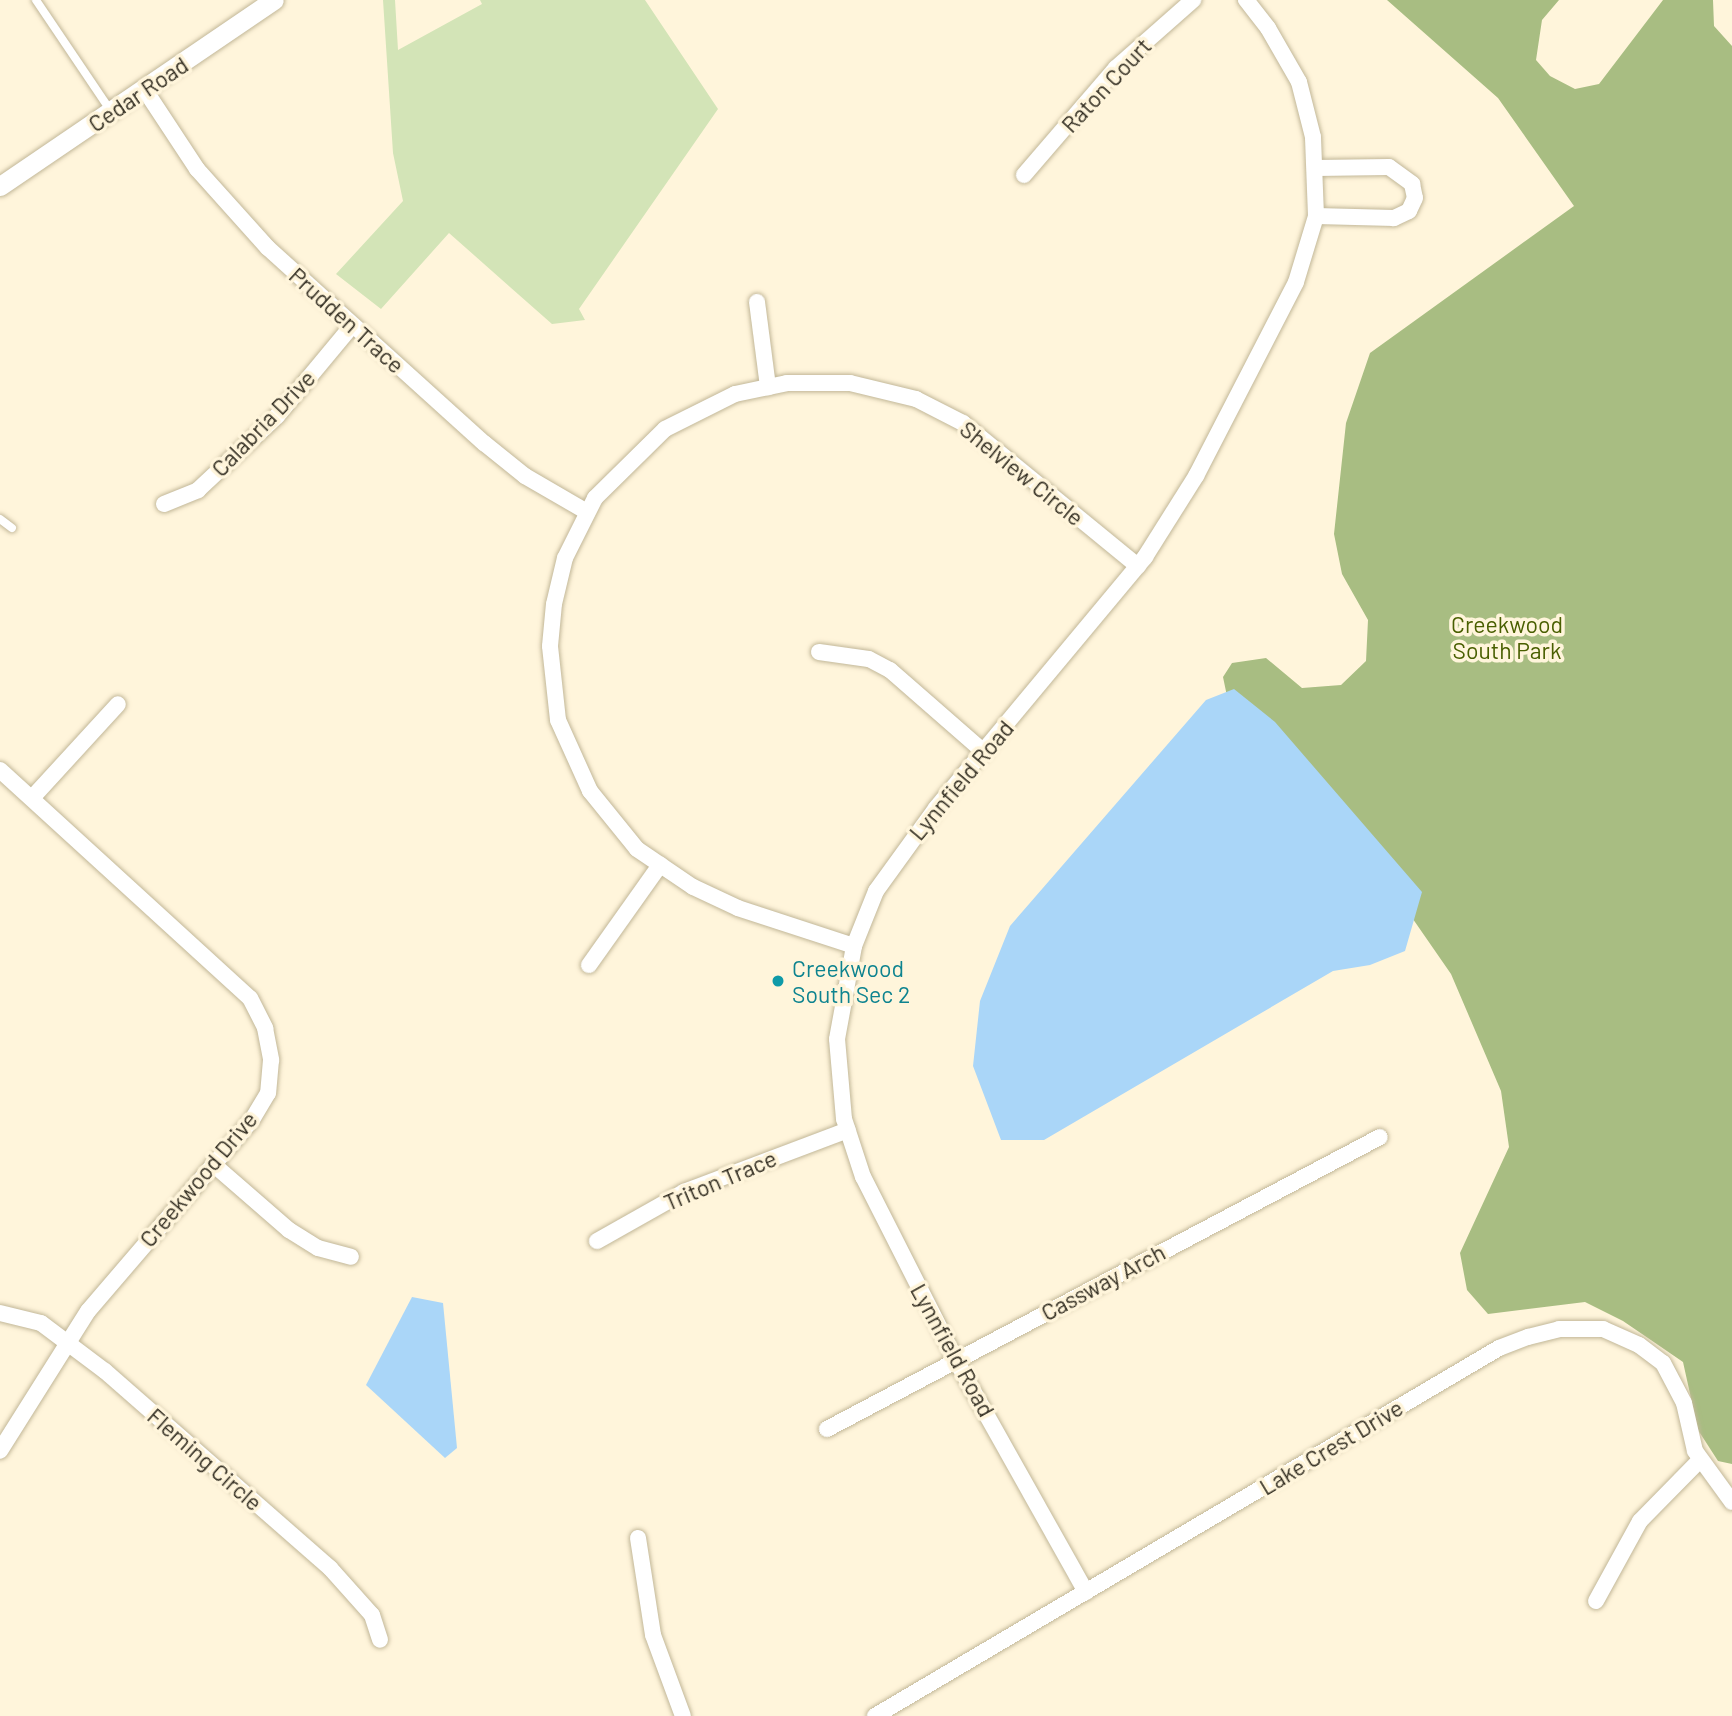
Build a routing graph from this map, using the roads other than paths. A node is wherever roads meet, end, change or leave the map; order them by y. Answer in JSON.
{"nodes":[{"id":1,"x":36,"y":0,"type":"edge"},
{"id":2,"x":274,"y":0,"type":"edge"},
{"id":3,"x":1193,"y":0,"type":"edge"},
{"id":4,"x":1246,"y":0,"type":"edge"},
{"id":5,"x":145,"y":90,"type":"junction"},
{"id":6,"x":111,"y":111,"type":"junction"},
{"id":7,"x":1316,"y":169,"type":"junction"},
{"id":8,"x":1024,"y":175,"type":"dead end"},
{"id":9,"x":0,"y":186,"type":"edge"},
{"id":10,"x":1316,"y":216,"type":"junction"},
{"id":11,"x":757,"y":302,"type":"dead end"},
{"id":12,"x":351,"y":327,"type":"junction"},
{"id":13,"x":768,"y":387,"type":"junction"},
{"id":14,"x":164,"y":504,"type":"dead end"},
{"id":15,"x":587,"y":512,"type":"junction"},
{"id":16,"x":0,"y":519,"type":"edge"},
{"id":17,"x":12,"y":528,"type":"dead end"},
{"id":18,"x":1138,"y":566,"type":"junction"},
{"id":19,"x":819,"y":652,"type":"dead end"},
{"id":20,"x":118,"y":704,"type":"dead end"},
{"id":21,"x":984,"y":752,"type":"junction"},
{"id":22,"x":0,"y":770,"type":"edge"},
{"id":23,"x":32,"y":798,"type":"junction"},
{"id":24,"x":660,"y":865,"type":"junction"},
{"id":25,"x":854,"y":946,"type":"junction"},
{"id":26,"x":590,"y":965,"type":"dead end"},
{"id":27,"x":848,"y":1130,"type":"junction"},
{"id":28,"x":1381,"y":1137,"type":"dead end"},
{"id":29,"x":213,"y":1164,"type":"junction"},
{"id":30,"x":597,"y":1241,"type":"dead end"},
{"id":31,"x":351,"y":1257,"type":"dead end"},
{"id":32,"x":0,"y":1313,"type":"edge"},
{"id":33,"x":66,"y":1342,"type":"junction"},
{"id":34,"x":956,"y":1360,"type":"junction"},
{"id":35,"x":827,"y":1429,"type":"dead end"},
{"id":36,"x":0,"y":1451,"type":"edge"},
{"id":37,"x":1700,"y":1460,"type":"junction"},
{"id":38,"x":1732,"y":1502,"type":"edge"},
{"id":39,"x":638,"y":1538,"type":"dead end"},
{"id":40,"x":1086,"y":1592,"type":"junction"},
{"id":41,"x":1596,"y":1601,"type":"dead end"},
{"id":42,"x":380,"y":1640,"type":"dead end"},
{"id":43,"x":682,"y":1716,"type":"edge"},
{"id":44,"x":875,"y":1716,"type":"edge"}],
"edges":[{"from":1,"to":6,"type":"lane"},
{"from":2,"to":5,"type":"street","name":"Cedar Road"},
{"from":3,"to":8,"type":"street","name":"Raton Court"},
{"from":4,"to":7,"type":"street","name":"Lynnfield Road"},
{"from":5,"to":6,"type":"street","name":"Cedar Road"},
{"from":5,"to":12,"type":"street","name":"Prudden Trace"},
{"from":6,"to":9,"type":"street","name":"Cedar Road"},
{"from":7,"to":10,"type":"street","name":"Lynnfield Road"},
{"from":7,"to":10,"type":"street"},
{"from":10,"to":18,"type":"street","name":"Lynnfield Road"},
{"from":11,"to":13,"type":"street"},
{"from":12,"to":14,"type":"street","name":"Calabria Drive"},
{"from":12,"to":15,"type":"street","name":"Prudden Trace"},
{"from":13,"to":15,"type":"street","name":"Shelview Circle"},
{"from":13,"to":18,"type":"street","name":"Shelview Circle"},
{"from":15,"to":24,"type":"street","name":"Shelview Circle"},
{"from":16,"to":17,"type":"lane"},
{"from":18,"to":21,"type":"street","name":"Lynnfield Road"},
{"from":19,"to":21,"type":"street"},
{"from":20,"to":23,"type":"street"},
{"from":21,"to":25,"type":"street","name":"Lynnfield Road"},
{"from":22,"to":23,"type":"street","name":"Creekwood Drive"},
{"from":23,"to":29,"type":"street","name":"Creekwood Drive"},
{"from":24,"to":25,"type":"street","name":"Shelview Circle"},
{"from":24,"to":26,"type":"street"},
{"from":25,"to":27,"type":"street","name":"Lynnfield Road"},
{"from":27,"to":30,"type":"street","name":"Triton Trace"},
{"from":27,"to":34,"type":"street","name":"Lynnfield Road"},
{"from":28,"to":34,"type":"street","name":"Cassway Arch"},
{"from":29,"to":31,"type":"street"},
{"from":29,"to":33,"type":"street","name":"Creekwood Drive"},
{"from":32,"to":33,"type":"street","name":"Fleming Circle"},
{"from":33,"to":36,"type":"street","name":"Creekwood Drive"},
{"from":33,"to":42,"type":"street","name":"Fleming Circle"},
{"from":34,"to":35,"type":"street","name":"Cassway Arch"},
{"from":34,"to":40,"type":"street","name":"Lynnfield Road"},
{"from":37,"to":38,"type":"street","name":"Lake Crest Drive"},
{"from":37,"to":40,"type":"street","name":"Lake Crest Drive"},
{"from":37,"to":41,"type":"street"},
{"from":39,"to":43,"type":"street"},
{"from":40,"to":44,"type":"street","name":"Lake Crest Drive"}]}
